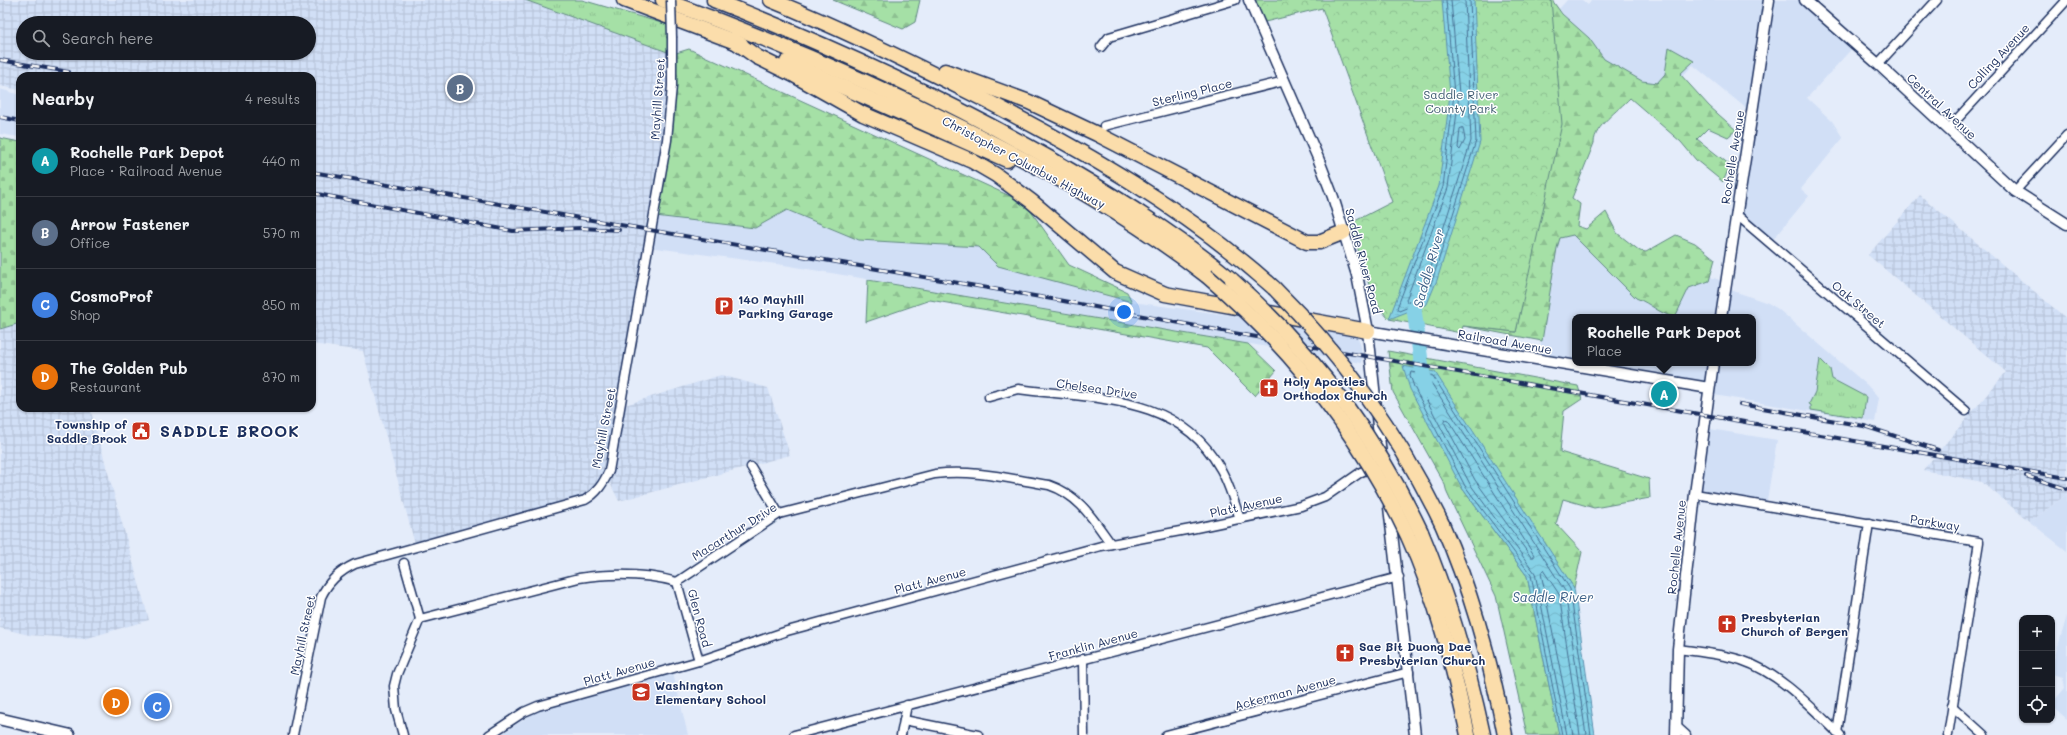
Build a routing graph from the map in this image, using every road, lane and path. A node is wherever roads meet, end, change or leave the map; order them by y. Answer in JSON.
{"nodes":[{"id":1,"x":624,"y":0,"type":"edge"},
{"id":2,"x":663,"y":0,"type":"edge"},
{"id":3,"x":670,"y":0,"type":"edge"},
{"id":4,"x":714,"y":0,"type":"edge"},
{"id":5,"x":771,"y":0,"type":"edge"},
{"id":6,"x":1235,"y":0,"type":"edge"},
{"id":7,"x":1249,"y":0,"type":"edge"},
{"id":8,"x":1769,"y":0,"type":"edge"},
{"id":9,"x":1805,"y":0,"type":"edge"},
{"id":10,"x":1937,"y":0,"type":"edge"},
{"id":11,"x":2067,"y":0,"type":"edge"},
{"id":12,"x":733,"y":40,"type":"junction"},
{"id":13,"x":874,"y":45,"type":"junction"},
{"id":14,"x":1101,"y":47,"type":"dead end"},
{"id":15,"x":1878,"y":64,"type":"junction"},
{"id":16,"x":1285,"y":81,"type":"junction"},
{"id":17,"x":1104,"y":126,"type":"dead end"},
{"id":18,"x":1948,"y":129,"type":"junction"},
{"id":19,"x":2067,"y":135,"type":"edge"},
{"id":20,"x":2015,"y":191,"type":"junction"},
{"id":21,"x":1104,"y":204,"type":"junction"},
{"id":22,"x":1737,"y":215,"type":"junction"},
{"id":23,"x":2067,"y":224,"type":"edge"},
{"id":24,"x":1344,"y":232,"type":"junction"},
{"id":25,"x":1721,"y":314,"type":"edge"},
{"id":26,"x":1368,"y":331,"type":"junction"},
{"id":27,"x":1572,"y":365,"type":"edge"},
{"id":28,"x":1577,"y":366,"type":"edge"},
{"id":29,"x":1713,"y":366,"type":"edge"},
{"id":30,"x":1709,"y":388,"type":"junction"},
{"id":31,"x":989,"y":398,"type":"dead end"},
{"id":32,"x":1966,"y":411,"type":"dead end"},
{"id":33,"x":1382,"y":463,"type":"junction"},
{"id":34,"x":752,"y":467,"type":"dead end"},
{"id":35,"x":1695,"y":494,"type":"junction"},
{"id":36,"x":779,"y":514,"type":"junction"},
{"id":37,"x":1240,"y":519,"type":"junction"},
{"id":38,"x":1869,"y":523,"type":"junction"},
{"id":39,"x":1415,"y":534,"type":"junction"},
{"id":40,"x":1111,"y":544,"type":"junction"},
{"id":41,"x":404,"y":563,"type":"dead end"},
{"id":42,"x":1398,"y":577,"type":"junction"},
{"id":43,"x":677,"y":582,"type":"junction"},
{"id":44,"x":420,"y":619,"type":"junction"},
{"id":45,"x":1678,"y":649,"type":"junction"},
{"id":46,"x":1084,"y":659,"type":"junction"},
{"id":47,"x":699,"y":661,"type":"junction"},
{"id":48,"x":1409,"y":672,"type":"junction"},
{"id":49,"x":907,"y":706,"type":"junction"},
{"id":50,"x":1952,"y":706,"type":"junction"},
{"id":51,"x":0,"y":719,"type":"edge"},
{"id":52,"x":904,"y":720,"type":"junction"},
{"id":53,"x":1676,"y":730,"type":"edge"},
{"id":54,"x":1839,"y":734,"type":"edge"},
{"id":55,"x":68,"y":735,"type":"edge"},
{"id":56,"x":294,"y":735,"type":"edge"},
{"id":57,"x":403,"y":735,"type":"edge"},
{"id":58,"x":488,"y":735,"type":"edge"},
{"id":59,"x":794,"y":735,"type":"edge"},
{"id":60,"x":901,"y":735,"type":"edge"},
{"id":61,"x":978,"y":735,"type":"edge"},
{"id":62,"x":1084,"y":735,"type":"edge"},
{"id":63,"x":1166,"y":735,"type":"edge"},
{"id":64,"x":1415,"y":735,"type":"edge"},
{"id":65,"x":1468,"y":735,"type":"edge"},
{"id":66,"x":1483,"y":735,"type":"edge"},
{"id":67,"x":1505,"y":735,"type":"edge"},
{"id":68,"x":1686,"y":735,"type":"edge"},
{"id":69,"x":1948,"y":735,"type":"edge"},
{"id":70,"x":1984,"y":735,"type":"edge"}],
"edges":[{"from":1,"to":12,"type":"highway"},
{"from":2,"to":21,"type":"highway","name":"Christopher Columbus Highway"},
{"from":3,"to":56,"type":"street","name":"Mayhill Street","bridge":true},
{"from":4,"to":39,"type":"highway","name":"Christopher Columbus Highway","bridge":true},
{"from":5,"to":13,"type":"highway"},
{"from":6,"to":14,"type":"street"},
{"from":7,"to":16,"type":"street","name":"Saddle River Road"},
{"from":8,"to":22,"type":"street","name":"Rochelle Avenue"},
{"from":9,"to":15,"type":"street","name":"Central Avenue"},
{"from":10,"to":15,"type":"street"},
{"from":11,"to":18,"type":"street","name":"Colling Avenue"},
{"from":12,"to":21,"type":"highway"},
{"from":12,"to":26,"type":"highway"},
{"from":13,"to":24,"type":"highway"},
{"from":13,"to":67,"type":"highway","bridge":true},
{"from":15,"to":18,"type":"street","name":"Central Avenue"},
{"from":16,"to":17,"type":"street","name":"Sterling Place"},
{"from":16,"to":24,"type":"street","name":"Saddle River Road"},
{"from":18,"to":20,"type":"street","name":"Central Avenue"},
{"from":19,"to":20,"type":"street"},
{"from":20,"to":23,"type":"street","name":"Central Avenue"},
{"from":21,"to":39,"type":"highway","name":"Christopher Columbus Highway","bridge":true},
{"from":22,"to":25,"type":"street","name":"Rochelle Avenue"},
{"from":22,"to":32,"type":"street","name":"Oak Street"},
{"from":24,"to":26,"type":"street","name":"Saddle River Road"},
{"from":26,"to":27,"type":"street","name":"Railroad Avenue"},
{"from":26,"to":33,"type":"street","name":"Saddle River Road"},
{"from":28,"to":30,"type":"street","name":"Railroad Avenue"},
{"from":29,"to":30,"type":"street","name":"Rochelle Avenue"},
{"from":30,"to":35,"type":"street","name":"Rochelle Avenue"},
{"from":31,"to":37,"type":"street","name":"Chelsea Drive"},
{"from":33,"to":37,"type":"street","name":"Platt Avenue"},
{"from":33,"to":42,"type":"street","name":"Saddle River Road"},
{"from":34,"to":36,"type":"street"},
{"from":35,"to":38,"type":"street","name":"Parkway"},
{"from":35,"to":45,"type":"street","name":"Rochelle Avenue"},
{"from":36,"to":40,"type":"street","name":"Macarthur Drive"},
{"from":36,"to":43,"type":"street","name":"Macarthur Drive"},
{"from":37,"to":40,"type":"street","name":"Platt Avenue"},
{"from":38,"to":50,"type":"street","name":"Parkway"},
{"from":38,"to":54,"type":"street"},
{"from":39,"to":65,"type":"highway","name":"Christopher Columbus Highway"},
{"from":39,"to":66,"type":"highway","name":"Christopher Columbus Highway"},
{"from":40,"to":47,"type":"street","name":"Platt Avenue"},
{"from":41,"to":44,"type":"street"},
{"from":42,"to":46,"type":"street","name":"Franklin Avenue"},
{"from":42,"to":48,"type":"street","name":"Saddle River Road"},
{"from":43,"to":44,"type":"street"},
{"from":43,"to":47,"type":"street","name":"Glen Road"},
{"from":44,"to":57,"type":"street"},
{"from":45,"to":53,"type":"street","name":"Rochelle Avenue"},
{"from":45,"to":54,"type":"street"},
{"from":46,"to":49,"type":"street","name":"Franklin Avenue"},
{"from":46,"to":62,"type":"street"},
{"from":47,"to":58,"type":"street","name":"Platt Avenue"},
{"from":48,"to":63,"type":"street","name":"Ackerman Avenue"},
{"from":48,"to":64,"type":"street","name":"Saddle River Road"},
{"from":49,"to":52,"type":"street"},
{"from":49,"to":59,"type":"street","name":"Franklin Avenue"},
{"from":50,"to":69,"type":"street","name":"Parkway"},
{"from":50,"to":70,"type":"street"},
{"from":51,"to":55,"type":"main road"},
{"from":52,"to":60,"type":"street"},
{"from":52,"to":61,"type":"street"},
{"from":53,"to":68,"type":"street"}]}
